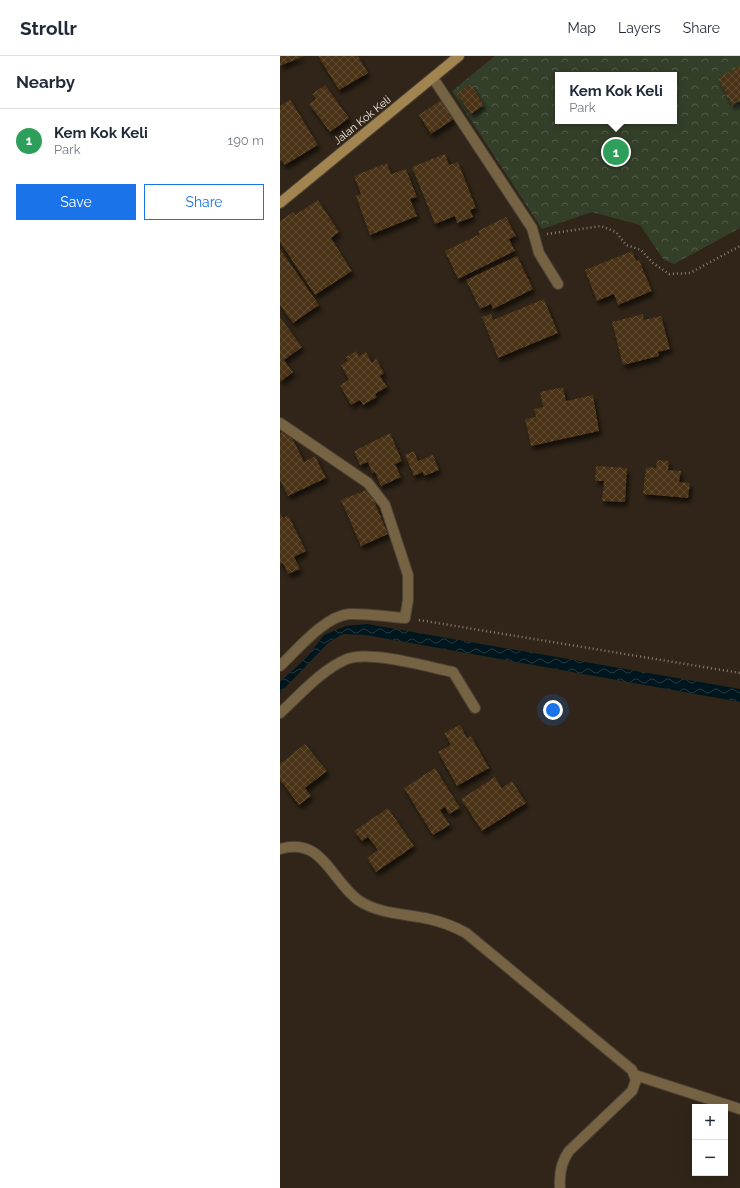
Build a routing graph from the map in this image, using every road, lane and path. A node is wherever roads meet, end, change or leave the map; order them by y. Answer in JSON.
{"nodes":[{"id":1,"x":459,"y":56,"type":"edge"},
{"id":2,"x":433,"y":78,"type":"junction"},
{"id":3,"x":280,"y":203,"type":"edge"},
{"id":4,"x":532,"y":228,"type":"junction"},
{"id":5,"x":740,"y":246,"type":"edge"},
{"id":6,"x":558,"y":284,"type":"dead end"},
{"id":7,"x":280,"y":423,"type":"edge"},
{"id":8,"x":405,"y":618,"type":"junction"},
{"id":9,"x":280,"y":666,"type":"edge"},
{"id":10,"x":740,"y":673,"type":"edge"},
{"id":11,"x":475,"y":708,"type":"dead end"},
{"id":12,"x":280,"y":713,"type":"edge"},
{"id":13,"x":280,"y":849,"type":"edge"},
{"id":14,"x":635,"y":1075,"type":"junction"},
{"id":15,"x":740,"y":1110,"type":"edge"},
{"id":16,"x":560,"y":1188,"type":"edge"}],
"edges":[{"from":1,"to":2,"type":"street","name":"Jalan Kok Keli"},
{"from":2,"to":3,"type":"street","name":"Jalan Kok Keli"},
{"from":2,"to":4,"type":"street"},
{"from":4,"to":5,"type":"path"},
{"from":4,"to":6,"type":"street"},
{"from":7,"to":8,"type":"street"},
{"from":8,"to":9,"type":"street"},
{"from":8,"to":10,"type":"path"},
{"from":11,"to":12,"type":"street"},
{"from":13,"to":14,"type":"street"},
{"from":14,"to":15,"type":"street"},
{"from":14,"to":16,"type":"street"}]}
